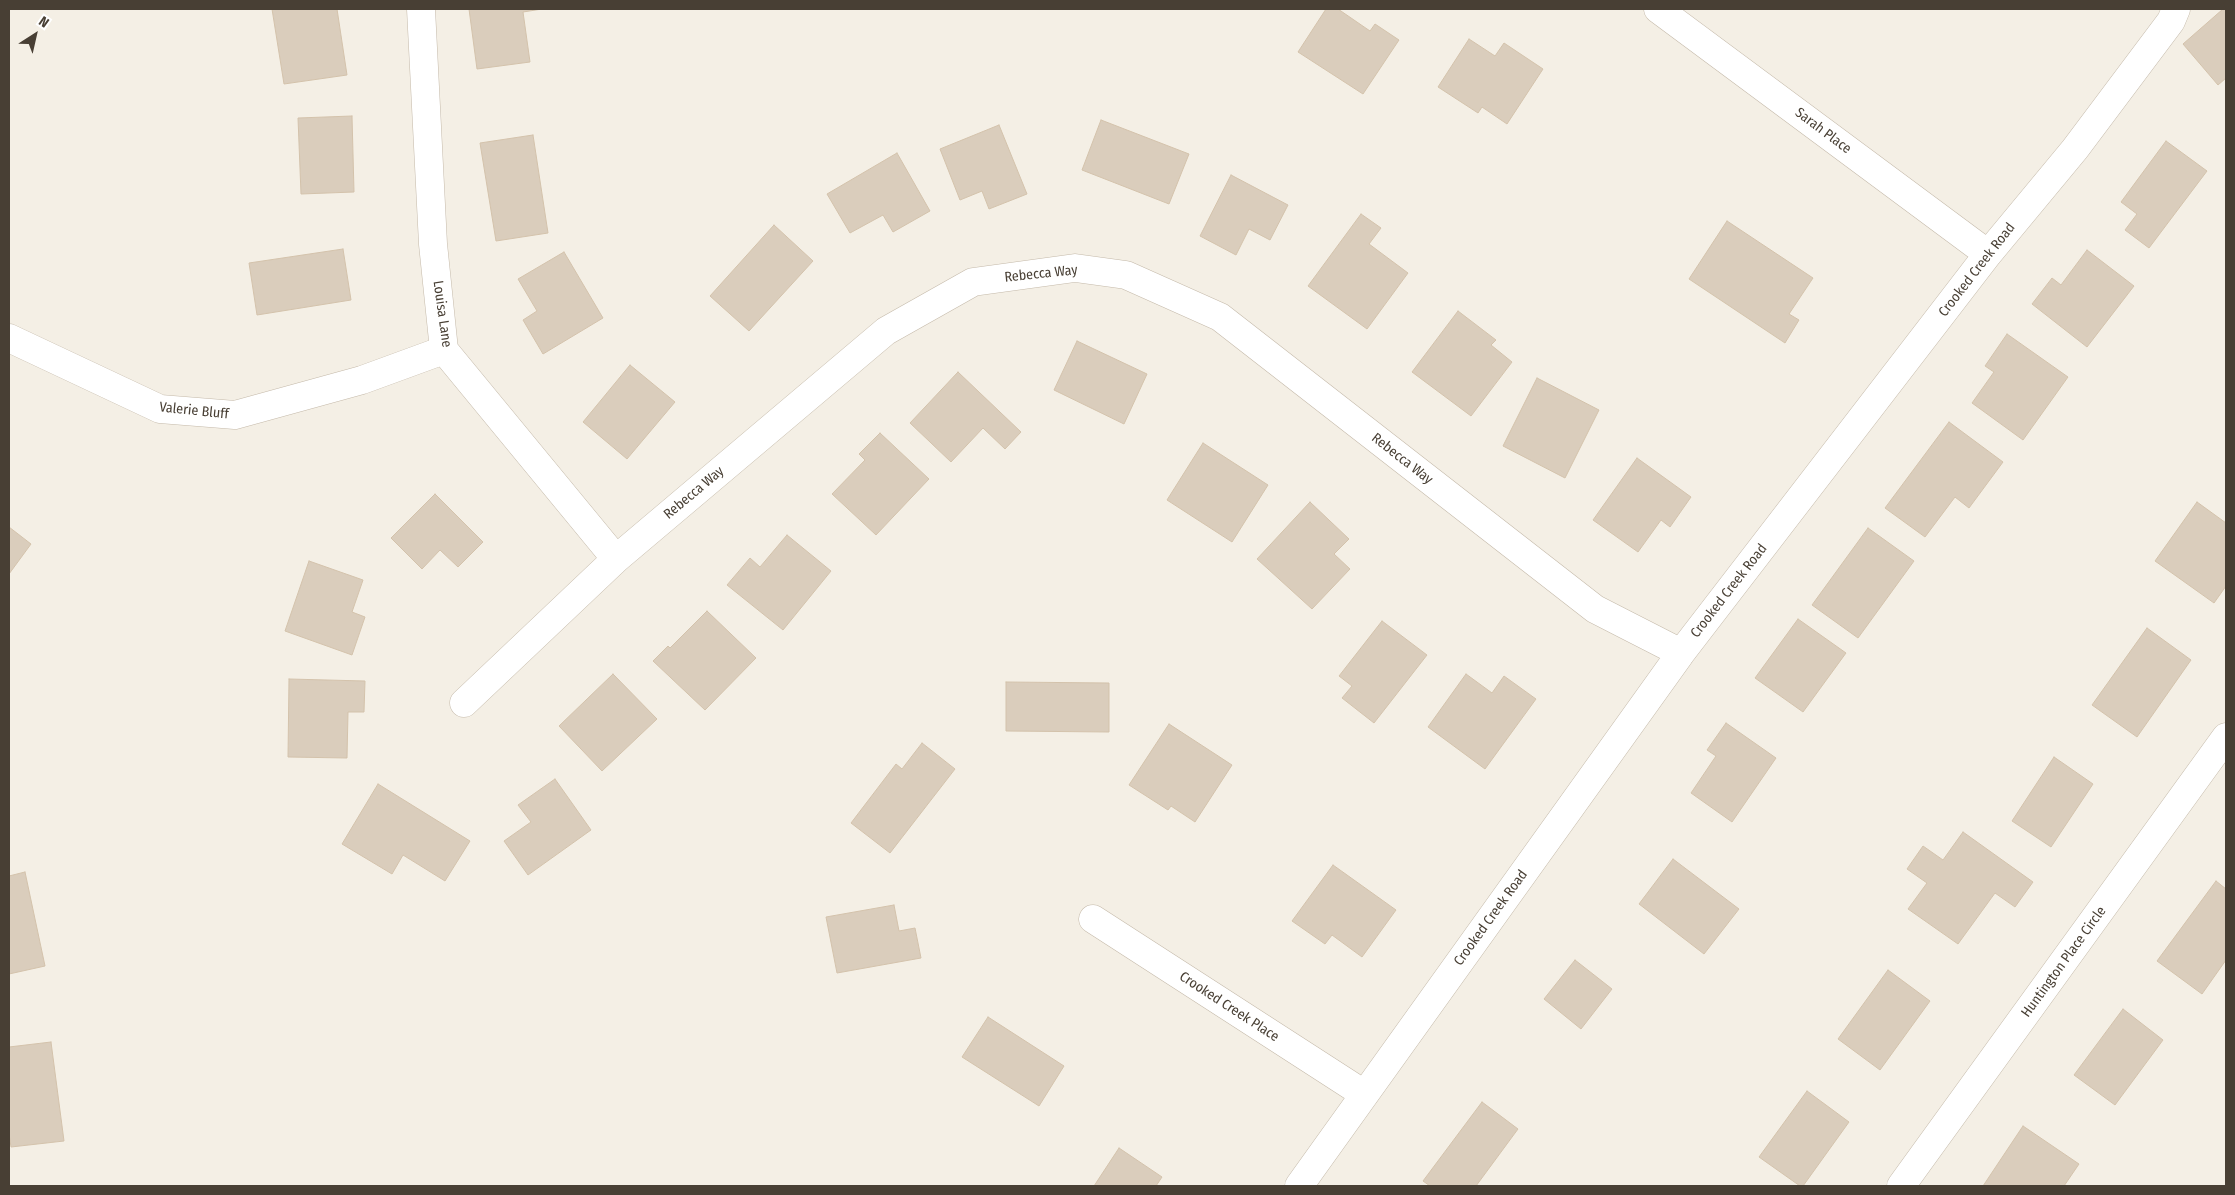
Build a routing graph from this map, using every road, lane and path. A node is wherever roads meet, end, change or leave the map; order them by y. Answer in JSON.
{"nodes":[{"id":1,"x":421,"y":9,"type":"edge"},
{"id":2,"x":1658,"y":9,"type":"edge"},
{"id":3,"x":2176,"y":9,"type":"edge"},
{"id":4,"x":1988,"y":254,"type":"junction"},
{"id":5,"x":9,"y":338,"type":"edge"},
{"id":6,"x":444,"y":350,"type":"junction"},
{"id":7,"x":616,"y":559,"type":"junction"},
{"id":8,"x":1682,"y":653,"type":"junction"},
{"id":9,"x":464,"y":703,"type":"dead end"},
{"id":10,"x":2226,"y":737,"type":"edge"},
{"id":11,"x":1093,"y":919,"type":"dead end"},
{"id":12,"x":1364,"y":1094,"type":"junction"},
{"id":13,"x":1300,"y":1186,"type":"edge"},
{"id":14,"x":1901,"y":1186,"type":"edge"}],
"edges":[{"from":1,"to":6,"type":"street","name":"Louisa Lane"},
{"from":2,"to":4,"type":"street","name":"Sarah Place"},
{"from":3,"to":4,"type":"street","name":"Crooked Creek Road"},
{"from":4,"to":8,"type":"street","name":"Crooked Creek Road"},
{"from":5,"to":6,"type":"street","name":"Valerie Bluff"},
{"from":6,"to":7,"type":"street","name":"Louisa Lane"},
{"from":7,"to":8,"type":"street","name":"Rebecca Way"},
{"from":7,"to":9,"type":"street","name":"Rebecca Way"},
{"from":8,"to":12,"type":"street","name":"Crooked Creek Road"},
{"from":10,"to":14,"type":"street","name":"Huntington Place Circle"},
{"from":11,"to":12,"type":"street","name":"Crooked Creek Place"},
{"from":12,"to":13,"type":"street","name":"Crooked Creek Road"}]}
